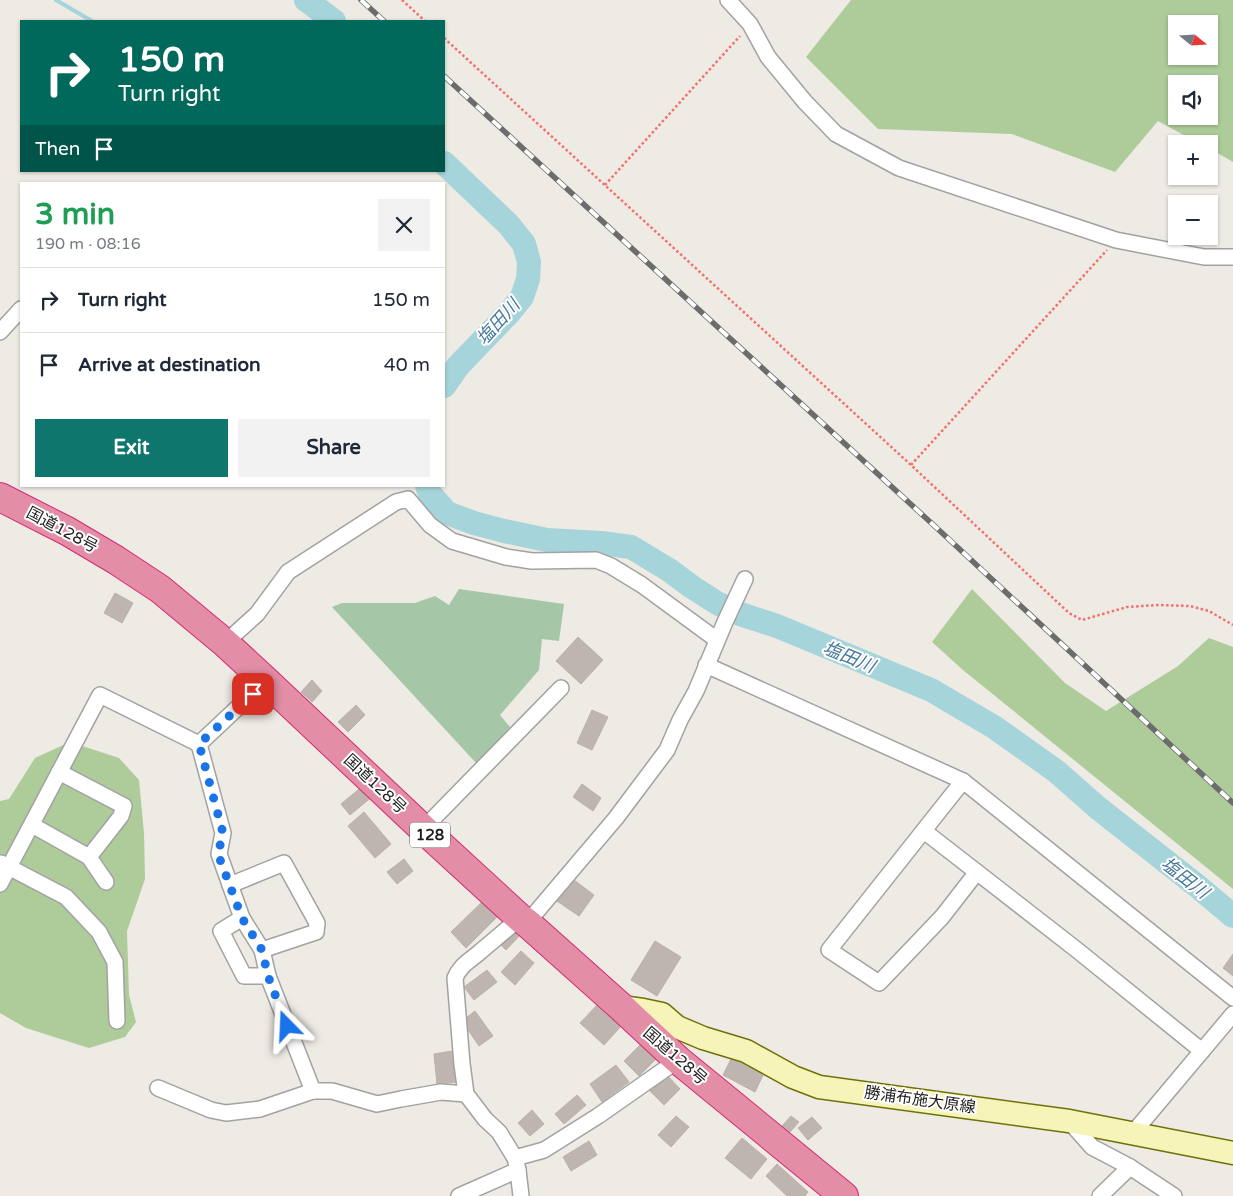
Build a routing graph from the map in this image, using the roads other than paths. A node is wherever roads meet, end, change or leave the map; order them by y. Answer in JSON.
{"nodes":[{"id":1,"x":728,"y":0,"type":"edge"},
{"id":2,"x":1233,"y":258,"type":"edge"},
{"id":3,"x":20,"y":310,"type":"edge"},
{"id":4,"x":0,"y":332,"type":"edge"},
{"id":5,"x":0,"y":497,"type":"edge"},
{"id":6,"x":745,"y":580,"type":"dead end"},
{"id":7,"x":717,"y":640,"type":"junction"},
{"id":8,"x":225,"y":643,"type":"junction"},
{"id":9,"x":706,"y":665,"type":"junction"},
{"id":10,"x":266,"y":681,"type":"junction"},
{"id":11,"x":561,"y":688,"type":"dead end"},
{"id":12,"x":199,"y":744,"type":"junction"},
{"id":13,"x":59,"y":772,"type":"junction"},
{"id":14,"x":963,"y":781,"type":"junction"},
{"id":15,"x":32,"y":824,"type":"junction"},
{"id":16,"x":423,"y":829,"type":"junction"},
{"id":17,"x":924,"y":831,"type":"junction"},
{"id":18,"x":89,"y":857,"type":"junction"},
{"id":19,"x":5,"y":865,"type":"edge"},
{"id":20,"x":977,"y":872,"type":"junction"},
{"id":21,"x":106,"y":882,"type":"dead end"},
{"id":22,"x":0,"y":884,"type":"edge"},
{"id":23,"x":230,"y":884,"type":"junction"},
{"id":24,"x":242,"y":918,"type":"junction"},
{"id":25,"x":524,"y":921,"type":"junction"},
{"id":26,"x":262,"y":950,"type":"junction"},
{"id":27,"x":268,"y":976,"type":"junction"},
{"id":28,"x":1233,"y":998,"type":"edge"},
{"id":29,"x":621,"y":1007,"type":"junction"},
{"id":30,"x":1233,"y":1014,"type":"edge"},
{"id":31,"x":117,"y":1021,"type":"dead end"},
{"id":32,"x":1202,"y":1051,"type":"junction"},
{"id":33,"x":678,"y":1060,"type":"junction"},
{"id":34,"x":158,"y":1088,"type":"dead end"},
{"id":35,"x":313,"y":1092,"type":"junction"},
{"id":36,"x":466,"y":1094,"type":"junction"},
{"id":37,"x":1069,"y":1121,"type":"junction"},
{"id":38,"x":1133,"y":1133,"type":"junction"},
{"id":39,"x":1233,"y":1153,"type":"edge"},
{"id":40,"x":516,"y":1164,"type":"junction"},
{"id":41,"x":1130,"y":1167,"type":"junction"},
{"id":42,"x":458,"y":1196,"type":"edge"},
{"id":43,"x":521,"y":1196,"type":"edge"},
{"id":44,"x":844,"y":1196,"type":"edge"},
{"id":45,"x":1100,"y":1196,"type":"edge"},
{"id":46,"x":1174,"y":1196,"type":"edge"}],
"edges":[{"from":1,"to":2,"type":"street"},
{"from":3,"to":4,"type":"street"},
{"from":5,"to":8,"type":"highway","name":"国道128号","number":"128"},
{"from":6,"to":7,"type":"street"},
{"from":7,"to":8,"type":"street"},
{"from":7,"to":9,"type":"street"},
{"from":8,"to":10,"type":"highway","name":"国道128号","number":"128"},
{"from":9,"to":14,"type":"street"},
{"from":9,"to":25,"type":"street"},
{"from":10,"to":12,"type":"street"},
{"from":10,"to":16,"type":"highway","name":"国道128号","number":"128"},
{"from":11,"to":16,"type":"street"},
{"from":12,"to":13,"type":"street"},
{"from":12,"to":23,"type":"street"},
{"from":13,"to":15,"type":"street"},
{"from":13,"to":18,"type":"street"},
{"from":14,"to":17,"type":"street"},
{"from":14,"to":28,"type":"street"},
{"from":15,"to":18,"type":"street"},
{"from":15,"to":19,"type":"street"},
{"from":16,"to":25,"type":"highway","name":"国道128号","number":"128"},
{"from":17,"to":20,"type":"street"},
{"from":17,"to":20,"type":"street"},
{"from":18,"to":21,"type":"street"},
{"from":19,"to":22,"type":"street"},
{"from":19,"to":31,"type":"street"},
{"from":20,"to":32,"type":"street"},
{"from":23,"to":24,"type":"street"},
{"from":23,"to":26,"type":"street"},
{"from":24,"to":26,"type":"street"},
{"from":24,"to":27,"type":"street"},
{"from":25,"to":29,"type":"highway","name":"国道128号","number":"128"},
{"from":25,"to":36,"type":"street"},
{"from":26,"to":27,"type":"street"},
{"from":27,"to":35,"type":"street"},
{"from":29,"to":33,"type":"highway","name":"国道128号","number":"128"},
{"from":29,"to":37,"type":"main road","name":"勝浦布施大原線"},
{"from":30,"to":32,"type":"street"},
{"from":32,"to":38,"type":"street"},
{"from":33,"to":40,"type":"street"},
{"from":33,"to":44,"type":"highway","name":"国道128号","number":"128"},
{"from":34,"to":35,"type":"street"},
{"from":35,"to":36,"type":"street"},
{"from":36,"to":40,"type":"street"},
{"from":37,"to":38,"type":"main road","name":"勝浦布施大原線"},
{"from":37,"to":41,"type":"street"},
{"from":38,"to":39,"type":"main road","name":"勝浦布施大原線"},
{"from":40,"to":42,"type":"street"},
{"from":40,"to":43,"type":"street"},
{"from":41,"to":45,"type":"street"},
{"from":41,"to":46,"type":"street"}]}
